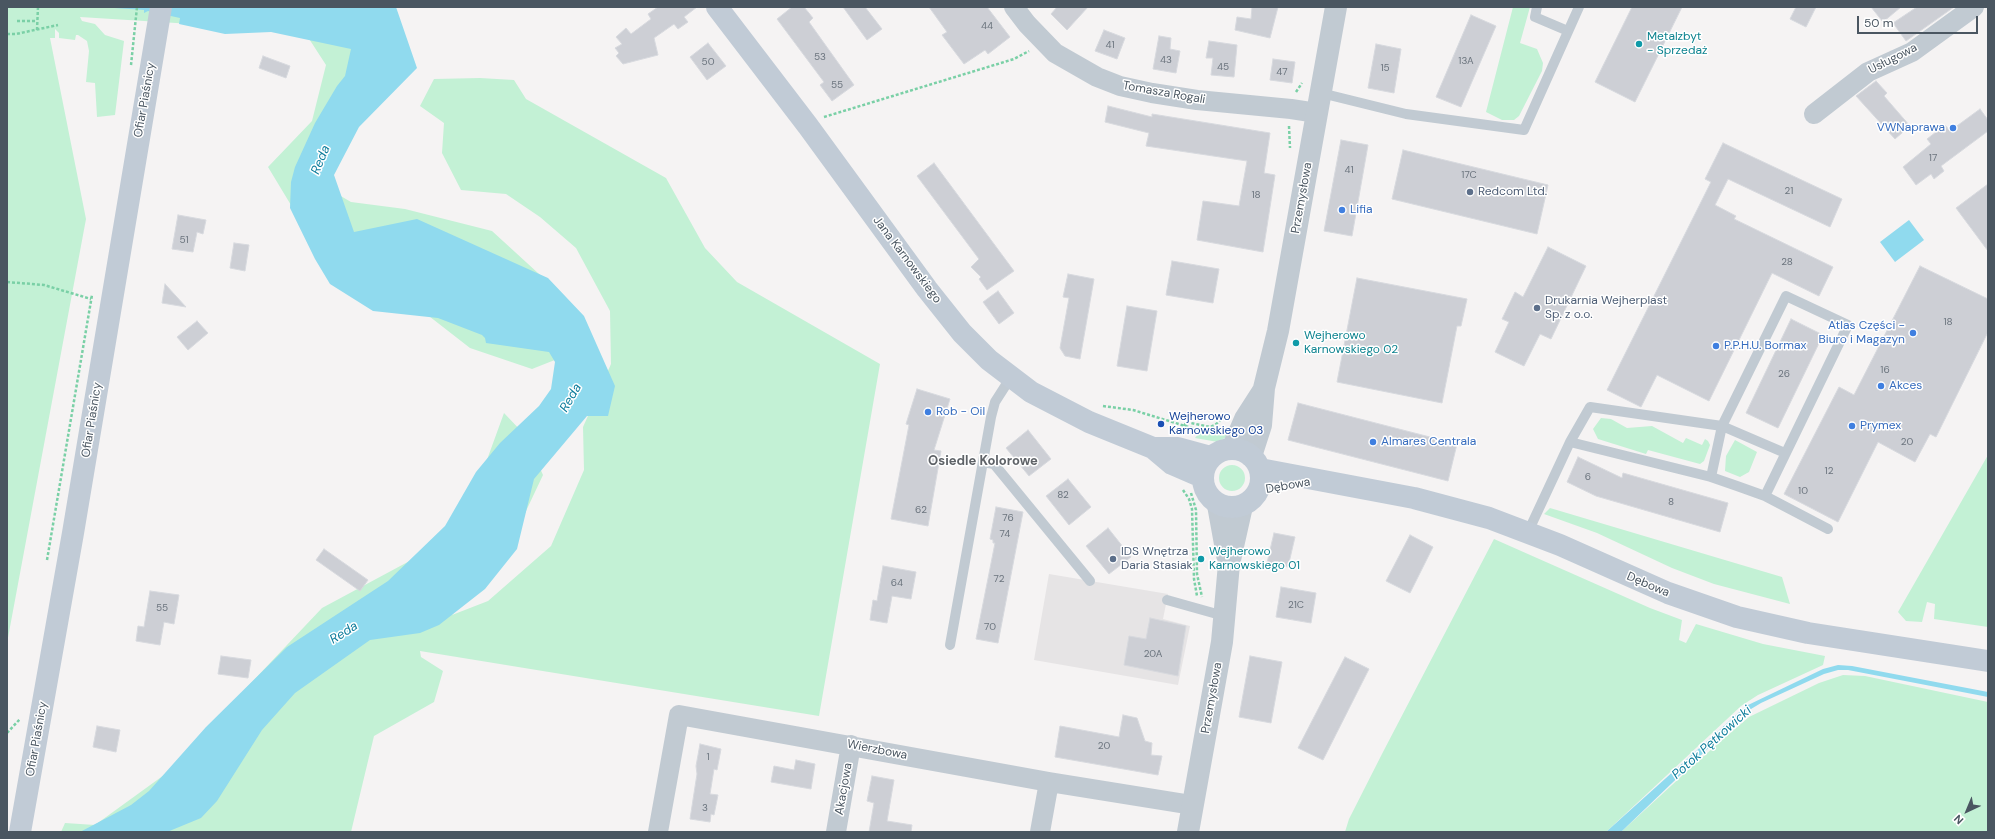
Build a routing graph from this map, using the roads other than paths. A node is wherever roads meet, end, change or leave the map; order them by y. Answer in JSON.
{"nodes":[{"id":1,"x":717,"y":7,"type":"edge"},
{"id":2,"x":1014,"y":7,"type":"edge"},
{"id":3,"x":1336,"y":7,"type":"edge"},
{"id":4,"x":1537,"y":7,"type":"edge"},
{"id":5,"x":1579,"y":7,"type":"edge"},
{"id":6,"x":1974,"y":7,"type":"edge"},
{"id":7,"x":161,"y":10,"type":"edge"},
{"id":8,"x":1568,"y":31,"type":"junction"},
{"id":9,"x":1314,"y":96,"type":"junction"},
{"id":10,"x":1814,"y":114,"type":"dead end"},
{"id":11,"x":1011,"y":377,"type":"junction"},
{"id":12,"x":1722,"y":426,"type":"junction"},
{"id":13,"x":1570,"y":442,"type":"junction"},
{"id":14,"x":1153,"y":448,"type":"junction"},
{"id":15,"x":1784,"y":453,"type":"junction"},
{"id":16,"x":1211,"y":457,"type":"junction"},
{"id":17,"x":1248,"y":458,"type":"junction"},
{"id":18,"x":983,"y":462,"type":"junction"},
{"id":19,"x":1711,"y":477,"type":"junction"},
{"id":20,"x":1317,"y":481,"type":"junction"},
{"id":21,"x":1195,"y":482,"type":"junction"},
{"id":22,"x":1258,"y":492,"type":"junction"},
{"id":23,"x":1765,"y":496,"type":"junction"},
{"id":24,"x":1218,"y":505,"type":"junction"},
{"id":25,"x":1242,"y":506,"type":"junction"},
{"id":26,"x":1828,"y":529,"type":"dead end"},
{"id":27,"x":1528,"y":532,"type":"junction"},
{"id":28,"x":1229,"y":564,"type":"junction"},
{"id":29,"x":1090,"y":581,"type":"dead end"},
{"id":30,"x":1167,"y":600,"type":"dead end"},
{"id":31,"x":1211,"y":613,"type":"junction"},
{"id":32,"x":950,"y":645,"type":"dead end"},
{"id":33,"x":1988,"y":661,"type":"edge"},
{"id":34,"x":851,"y":745,"type":"junction"},
{"id":35,"x":1049,"y":782,"type":"junction"},
{"id":36,"x":1192,"y":805,"type":"junction"},
{"id":37,"x":20,"y":832,"type":"edge"},
{"id":38,"x":658,"y":832,"type":"edge"},
{"id":39,"x":836,"y":832,"type":"edge"},
{"id":40,"x":1040,"y":832,"type":"edge"},
{"id":41,"x":1188,"y":832,"type":"edge"}],
"edges":[{"from":1,"to":11,"type":"main road","name":"Jana Karnowskiego"},
{"from":2,"to":9,"type":"street","name":"Tomasza Rogali"},
{"from":3,"to":9,"type":"street","name":"Przemysłowa"},
{"from":4,"to":8,"type":"lane"},
{"from":5,"to":8,"type":"lane"},
{"from":6,"to":10,"type":"street","name":"Usługowa"},
{"from":7,"to":37,"type":"main road","name":"Ofiar Piaśnicy"},
{"from":8,"to":9,"type":"lane"},
{"from":9,"to":17,"type":"street","name":"Przemysłowa"},
{"from":11,"to":14,"type":"main road","name":"Jana Karnowskiego"},
{"from":11,"to":18,"type":"lane"},
{"from":12,"to":13,"type":"lane"},
{"from":12,"to":15,"type":"lane"},
{"from":12,"to":15,"type":"lane"},
{"from":12,"to":19,"type":"lane"},
{"from":13,"to":19,"type":"lane"},
{"from":13,"to":27,"type":"lane"},
{"from":14,"to":16,"type":"main road","name":"Jana Karnowskiego"},
{"from":14,"to":21,"type":"main road","name":"Jana Karnowskiego"},
{"from":15,"to":23,"type":"lane"},
{"from":16,"to":17,"type":"main road"},
{"from":16,"to":21,"type":"main road"},
{"from":17,"to":20,"type":"main road","name":"Dębowa"},
{"from":17,"to":22,"type":"main road"},
{"from":18,"to":29,"type":"lane"},
{"from":18,"to":32,"type":"lane"},
{"from":19,"to":23,"type":"lane"},
{"from":20,"to":22,"type":"main road","name":"Dębowa"},
{"from":20,"to":27,"type":"main road","name":"Dębowa"},
{"from":21,"to":24,"type":"main road"},
{"from":22,"to":25,"type":"main road"},
{"from":23,"to":26,"type":"lane"},
{"from":24,"to":25,"type":"main road"},
{"from":24,"to":28,"type":"street","name":"Przemysłowa"},
{"from":25,"to":28,"type":"street","name":"Przemysłowa"},
{"from":27,"to":33,"type":"main road","name":"Dębowa"},
{"from":28,"to":31,"type":"street","name":"Przemysłowa"},
{"from":30,"to":31,"type":"lane"},
{"from":31,"to":36,"type":"street","name":"Przemysłowa"},
{"from":34,"to":35,"type":"street","name":"Wierzbowa"},
{"from":34,"to":38,"type":"street","name":"Wierzbowa"},
{"from":34,"to":39,"type":"street","name":"Akacjowa"},
{"from":35,"to":36,"type":"street","name":"Wierzbowa"},
{"from":35,"to":40,"type":"street"},
{"from":36,"to":41,"type":"street","name":"Przemysłowa"}]}
